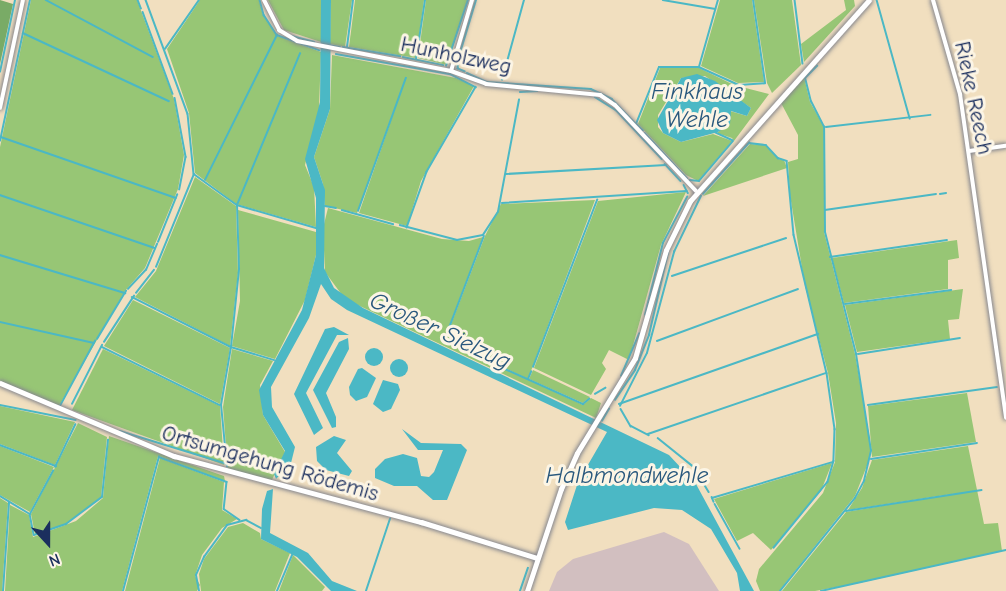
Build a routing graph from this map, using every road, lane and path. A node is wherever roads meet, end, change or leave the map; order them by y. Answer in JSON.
{"nodes":[{"id":1,"x":22,"y":0,"type":"edge"},
{"id":2,"x":264,"y":0,"type":"edge"},
{"id":3,"x":471,"y":0,"type":"edge"},
{"id":4,"x":869,"y":0,"type":"edge"},
{"id":5,"x":933,"y":0,"type":"edge"},
{"id":6,"x":451,"y":71,"type":"junction"},
{"id":7,"x":0,"y":108,"type":"edge"},
{"id":8,"x":1006,"y":146,"type":"edge"},
{"id":9,"x":969,"y":151,"type":"junction"},
{"id":10,"x":696,"y":191,"type":"junction"},
{"id":11,"x":0,"y":383,"type":"edge"},
{"id":12,"x":1006,"y":418,"type":"edge"},
{"id":13,"x":537,"y":558,"type":"junction"},
{"id":14,"x":527,"y":591,"type":"edge"}],
"edges":[{"from":1,"to":7,"type":"street"},
{"from":2,"to":6,"type":"street","name":"Hunholzweg"},
{"from":3,"to":6,"type":"street"},
{"from":4,"to":10,"type":"street"},
{"from":5,"to":9,"type":"street","name":"Rieke Reech"},
{"from":6,"to":10,"type":"street","name":"Hunholzweg"},
{"from":8,"to":9,"type":"street"},
{"from":9,"to":12,"type":"street","name":"Rieke Reech"},
{"from":10,"to":13,"type":"street"},
{"from":11,"to":13,"type":"street","name":"Ortsumgehung Rödemis"},
{"from":13,"to":14,"type":"street"}]}
